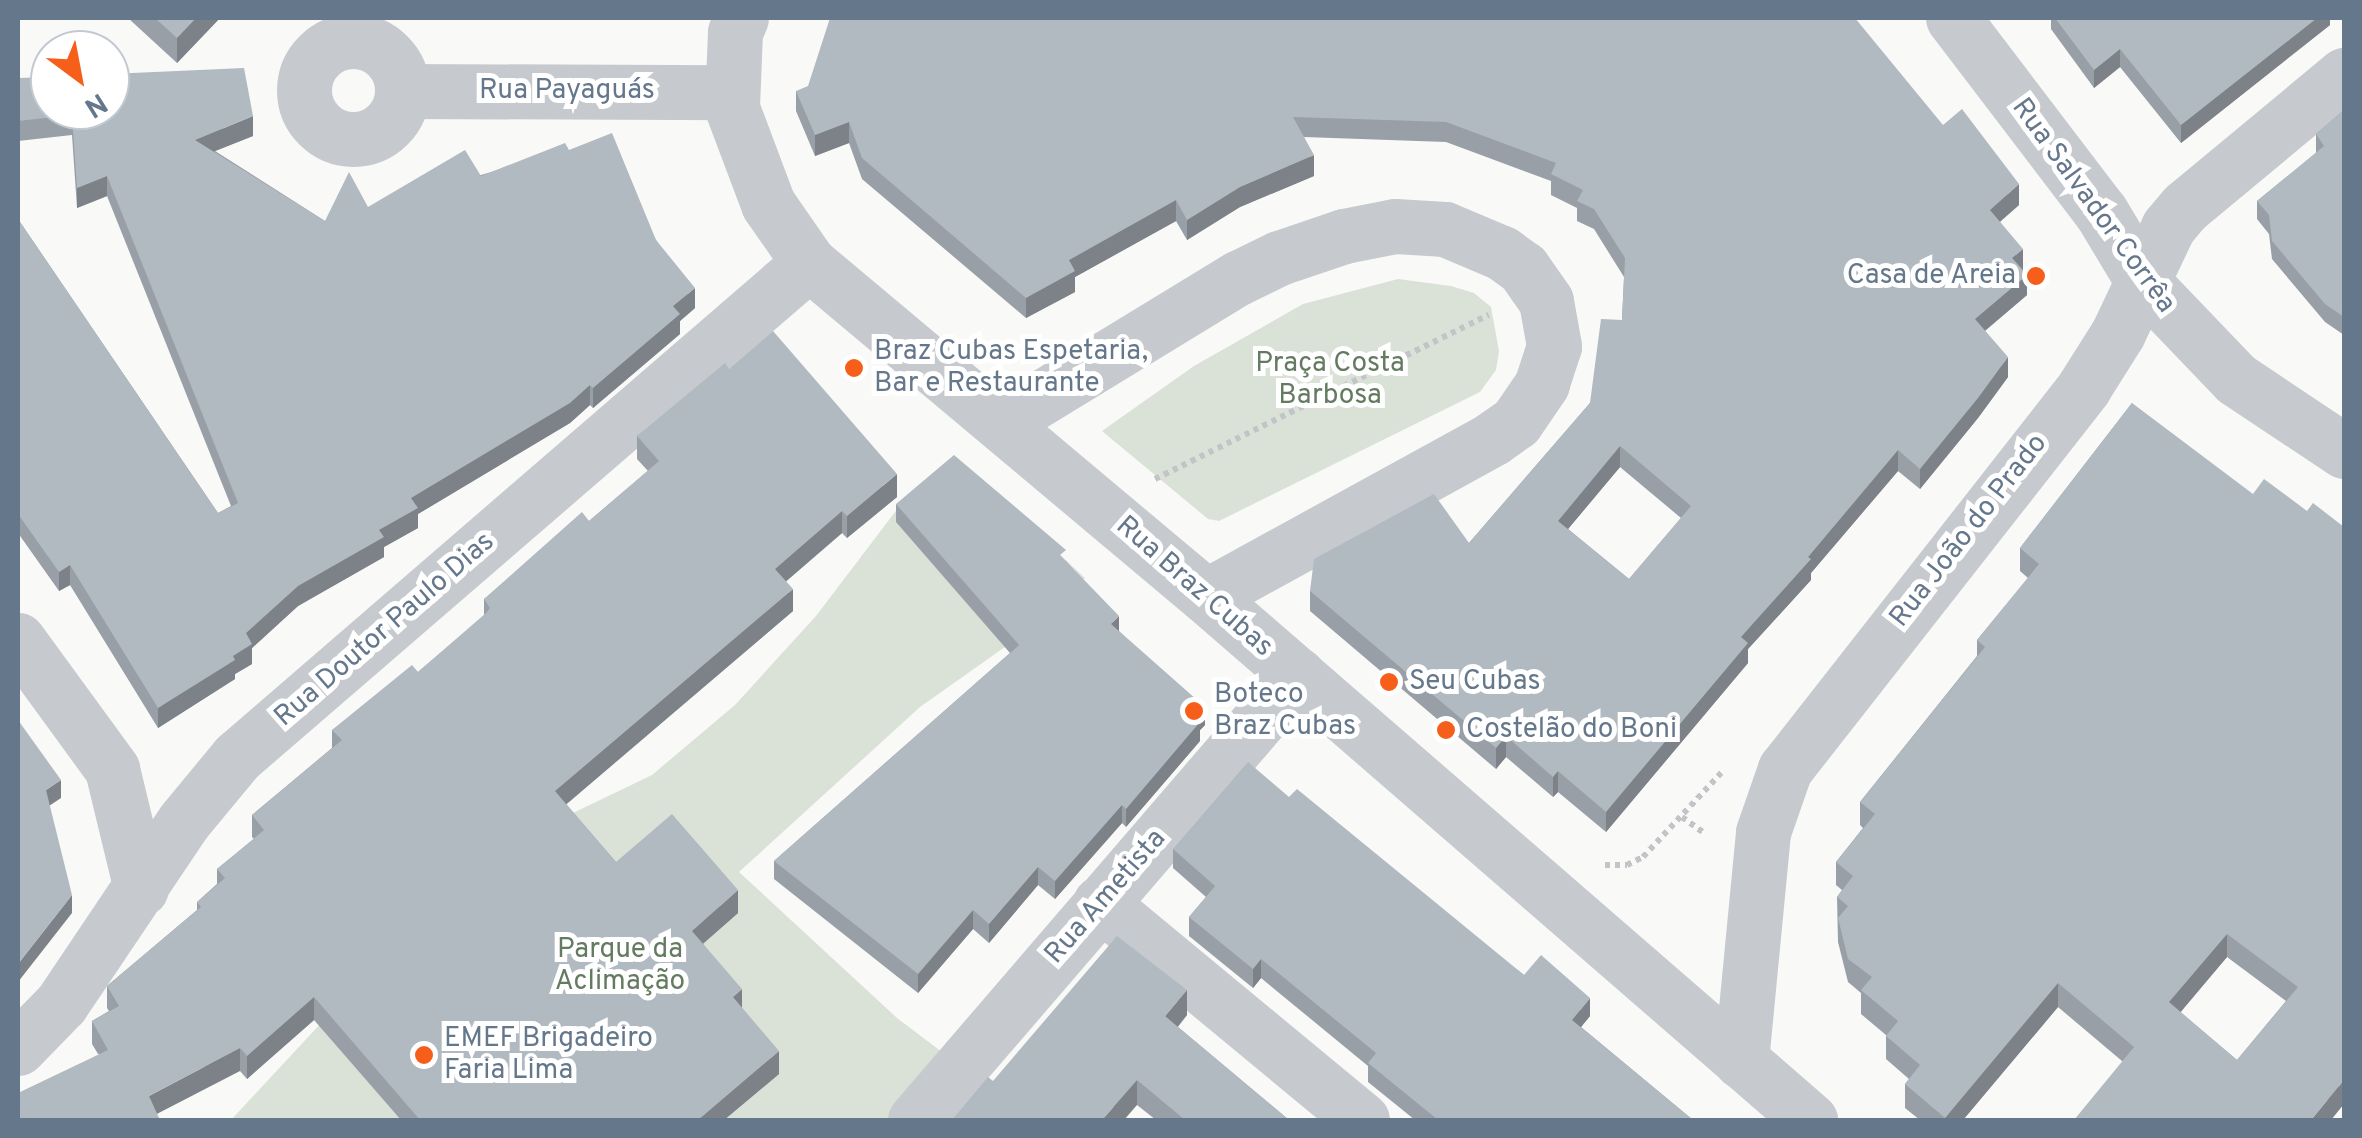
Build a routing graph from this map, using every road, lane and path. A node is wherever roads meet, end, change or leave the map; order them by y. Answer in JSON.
{"nodes":[{"id":1,"x":741,"y":18,"type":"edge"},
{"id":2,"x":1952,"y":18,"type":"edge"},
{"id":3,"x":2344,"y":75,"type":"edge"},
{"id":4,"x":402,"y":91,"type":"dead end"},
{"id":5,"x":732,"y":92,"type":"junction"},
{"id":6,"x":808,"y":263,"type":"junction"},
{"id":7,"x":2143,"y":282,"type":"junction"},
{"id":8,"x":1494,"y":312,"type":"dead end"},
{"id":9,"x":1000,"y":423,"type":"junction"},
{"id":10,"x":2344,"y":451,"type":"edge"},
{"id":11,"x":1149,"y":482,"type":"dead end"},
{"id":12,"x":1206,"y":596,"type":"junction"},
{"id":13,"x":18,"y":640,"type":"edge"},
{"id":14,"x":1298,"y":675,"type":"junction"},
{"id":15,"x":1734,"y":759,"type":"dead end"},
{"id":16,"x":1682,"y":817,"type":"junction"},
{"id":17,"x":1718,"y":843,"type":"dead end"},
{"id":18,"x":1599,"y":864,"type":"dead end"},
{"id":19,"x":141,"y":890,"type":"junction"},
{"id":20,"x":1100,"y":903,"type":"junction"},
{"id":21,"x":18,"y":1048,"type":"edge"},
{"id":22,"x":1742,"y":1061,"type":"junction"},
{"id":23,"x":915,"y":1120,"type":"edge"},
{"id":24,"x":1362,"y":1120,"type":"edge"},
{"id":25,"x":1810,"y":1120,"type":"edge"}],
"edges":[{"from":1,"to":5,"type":"street"},
{"from":2,"to":7,"type":"street","name":"Rua Salvador Corrêa"},
{"from":3,"to":7,"type":"street","name":"Rua João do Prado"},
{"from":4,"to":5,"type":"street","name":"Rua Payaguás"},
{"from":5,"to":6,"type":"street","name":"Rua Braz Cubas"},
{"from":6,"to":9,"type":"street","name":"Rua Braz Cubas"},
{"from":6,"to":19,"type":"street","name":"Rua Doutor Paulo Dias"},
{"from":7,"to":10,"type":"street","name":"Rua Salvador Corrêa"},
{"from":7,"to":22,"type":"street","name":"Rua João do Prado"},
{"from":8,"to":11,"type":"path"},
{"from":9,"to":12,"type":"street","name":"Rua Braz Cubas"},
{"from":9,"to":12,"type":"street"},
{"from":12,"to":14,"type":"street","name":"Rua Braz Cubas"},
{"from":13,"to":19,"type":"street"},
{"from":14,"to":20,"type":"street","name":"Rua Ametista"},
{"from":14,"to":22,"type":"street","name":"Rua Braz Cubas"},
{"from":15,"to":16,"type":"path"},
{"from":16,"to":17,"type":"path"},
{"from":16,"to":18,"type":"path"},
{"from":19,"to":21,"type":"street","name":"Rua Doutor Paulo Dias"},
{"from":20,"to":23,"type":"street","name":"Rua Ametista"},
{"from":20,"to":24,"type":"street"},
{"from":22,"to":25,"type":"street","name":"Rua Braz Cubas"}]}
